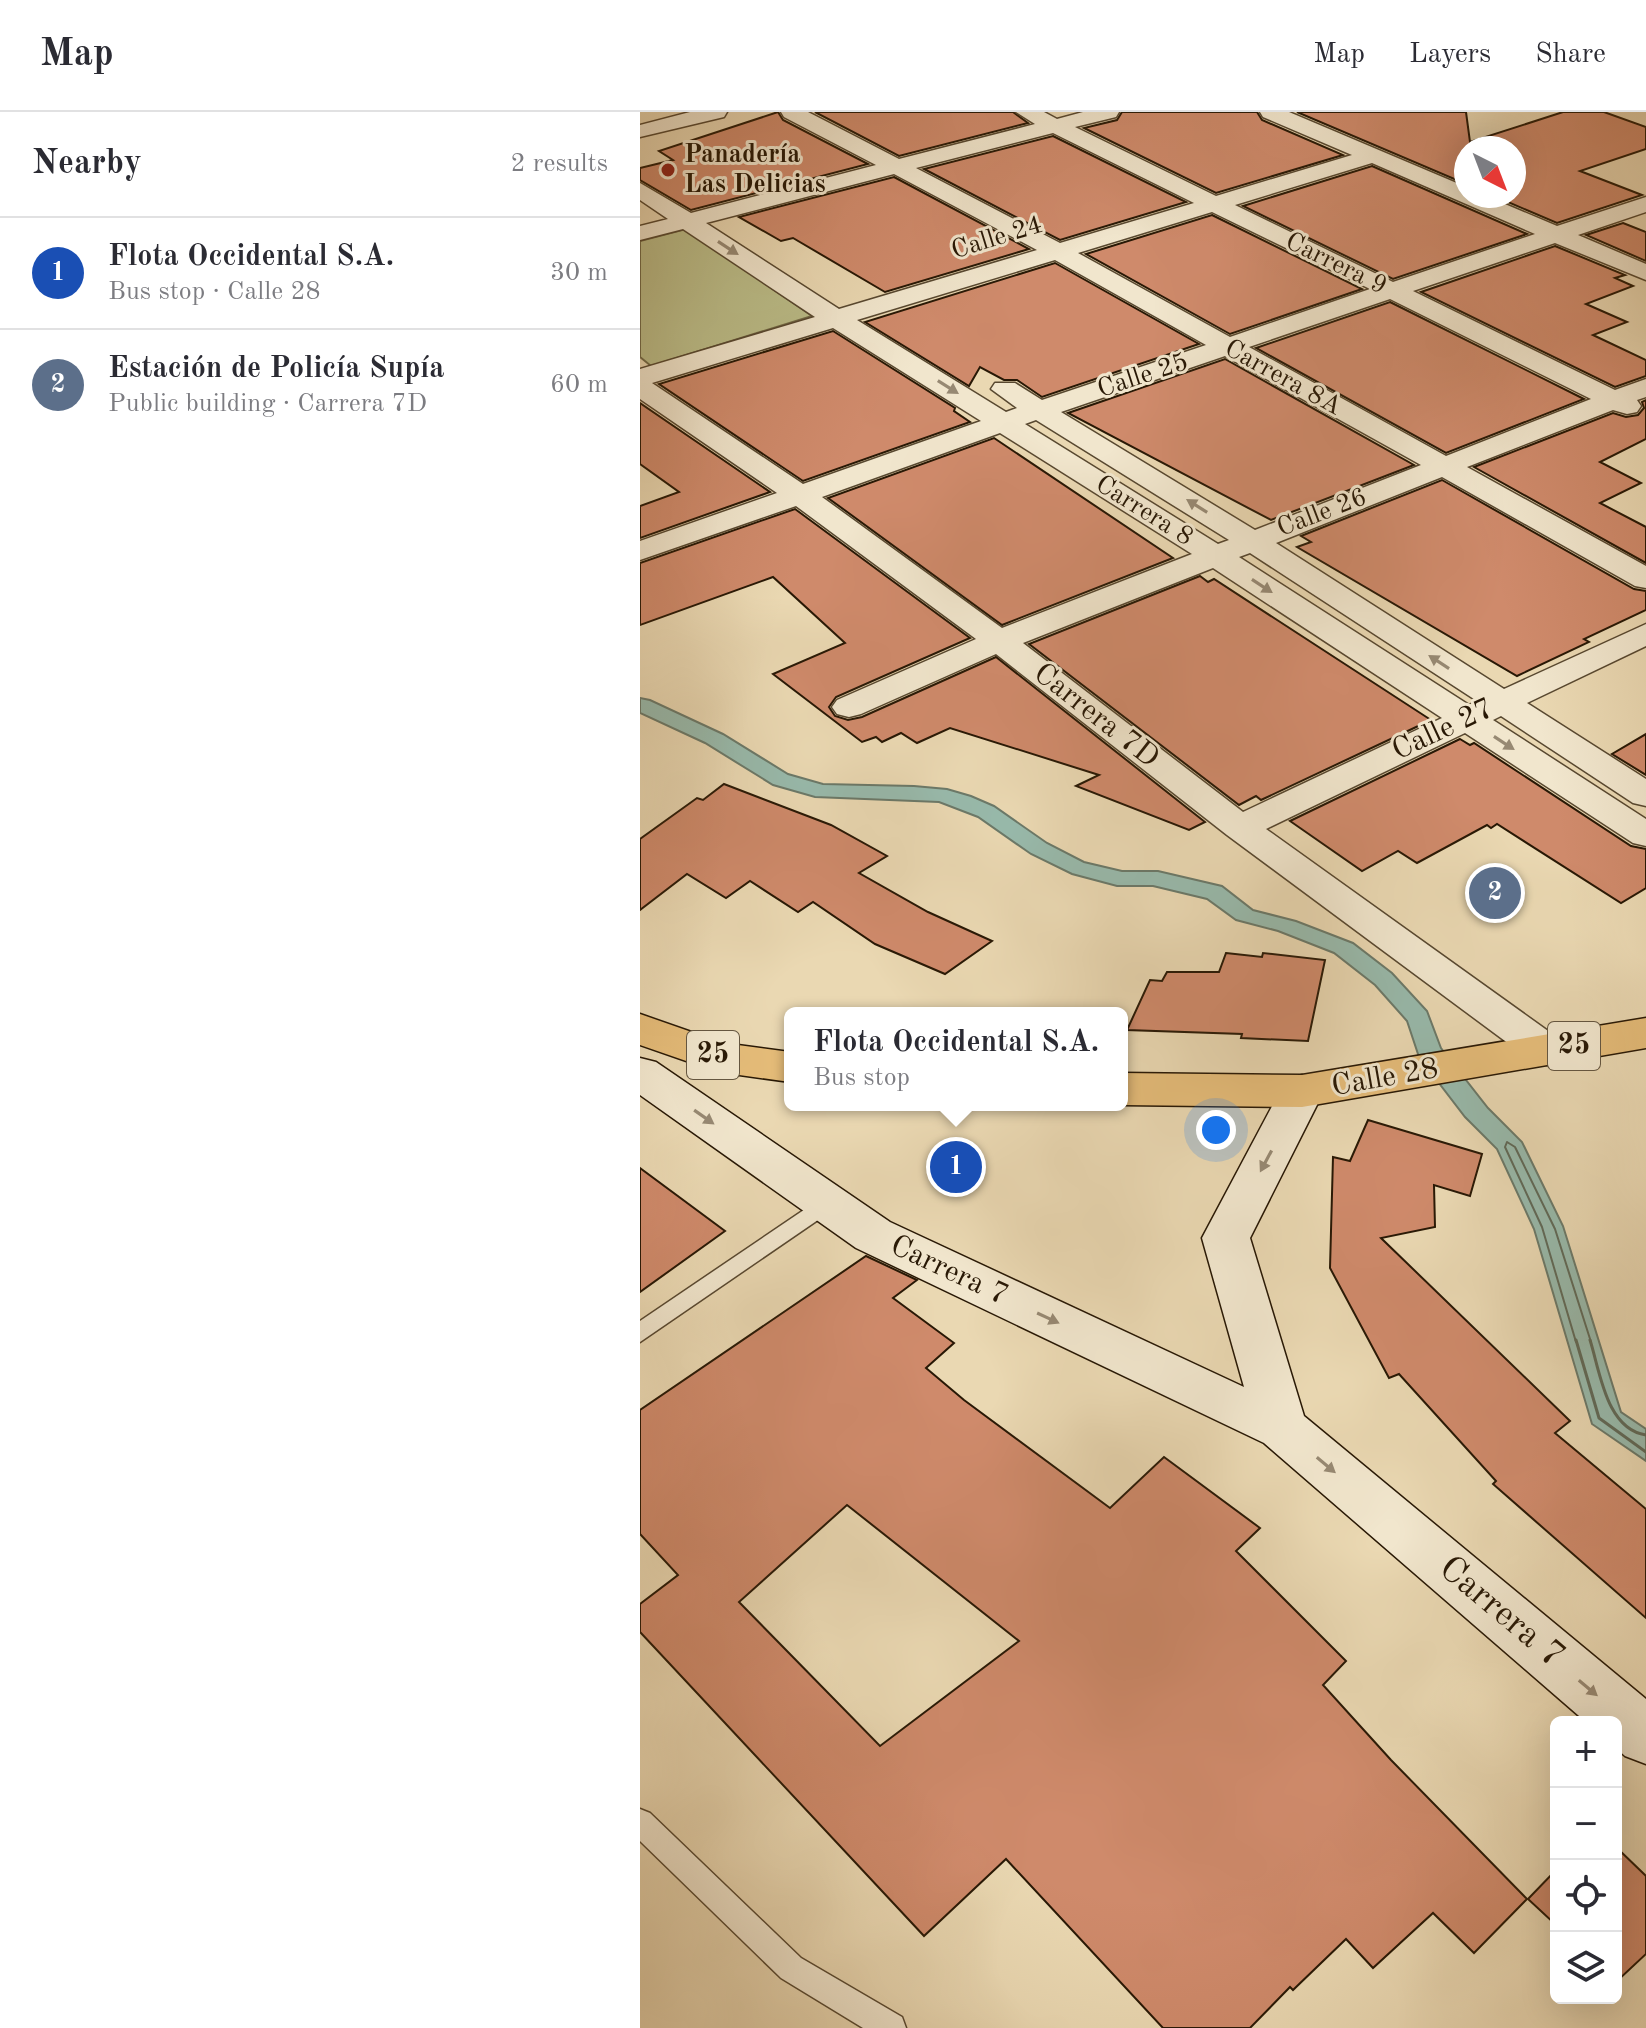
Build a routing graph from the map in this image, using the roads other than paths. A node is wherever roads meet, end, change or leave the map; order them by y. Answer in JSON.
{"nodes":[{"id":1,"x":716,"y":112,"type":"edge"},
{"id":2,"x":792,"y":112,"type":"edge"},
{"id":3,"x":1027,"y":112,"type":"edge"},
{"id":4,"x":1108,"y":112,"type":"edge"},
{"id":5,"x":1271,"y":112,"type":"edge"},
{"id":6,"x":1056,"y":125,"type":"junction"},
{"id":7,"x":640,"y":131,"type":"edge"},
{"id":8,"x":1372,"y":156,"type":"junction"},
{"id":9,"x":640,"y":164,"type":"edge"},
{"id":10,"x":895,"y":166,"type":"junction"},
{"id":11,"x":640,"y":190,"type":"edge"},
{"id":12,"x":1215,"y":204,"type":"junction"},
{"id":13,"x":1646,"y":204,"type":"edge"},
{"id":14,"x":700,"y":217,"type":"junction"},
{"id":15,"x":640,"y":233,"type":"edge"},
{"id":16,"x":1556,"y":235,"type":"junction"},
{"id":17,"x":1057,"y":251,"type":"junction"},
{"id":18,"x":1646,"y":273,"type":"edge"},
{"id":19,"x":1390,"y":291,"type":"junction"},
{"id":20,"x":867,"y":309,"type":"junction"},
{"id":21,"x":835,"y":318,"type":"junction"},
{"id":22,"x":1229,"y":348,"type":"junction"},
{"id":23,"x":947,"y":355,"type":"dead end"},
{"id":24,"x":640,"y":378,"type":"edge"},
{"id":25,"x":986,"y":379,"type":"dead end"},
{"id":26,"x":640,"y":387,"type":"edge"},
{"id":27,"x":1646,"y":387,"type":"edge"},
{"id":28,"x":1614,"y":399,"type":"junction"},
{"id":29,"x":1039,"y":410,"type":"junction"},
{"id":30,"x":1646,"y":415,"type":"edge"},
{"id":31,"x":1005,"y":422,"type":"junction"},
{"id":32,"x":1442,"y":467,"type":"junction"},
{"id":33,"x":800,"y":495,"type":"junction"},
{"id":34,"x":1251,"y":540,"type":"junction"},
{"id":35,"x":640,"y":551,"type":"edge"},
{"id":36,"x":1213,"y":554,"type":"junction"},
{"id":37,"x":1646,"y":579,"type":"edge"},
{"id":38,"x":1646,"y":634,"type":"edge"},
{"id":39,"x":999,"y":641,"type":"junction"},
{"id":40,"x":1501,"y":703,"type":"junction"},
{"id":41,"x":849,"y":707,"type":"dead end"},
{"id":42,"x":1464,"y":718,"type":"junction"},
{"id":43,"x":1646,"y":795,"type":"edge"},
{"id":44,"x":1240,"y":827,"type":"junction"},
{"id":45,"x":1646,"y":835,"type":"edge"},
{"id":46,"x":640,"y":1029,"type":"edge"},
{"id":47,"x":1646,"y":1033,"type":"edge"},
{"id":48,"x":1547,"y":1051,"type":"junction"},
{"id":49,"x":784,"y":1066,"type":"edge"},
{"id":50,"x":640,"y":1073,"type":"edge"},
{"id":51,"x":1128,"y":1089,"type":"edge"},
{"id":52,"x":1302,"y":1091,"type":"junction"},
{"id":53,"x":826,"y":1203,"type":"junction"},
{"id":54,"x":640,"y":1333,"type":"edge"},
{"id":55,"x":1282,"y":1428,"type":"junction"},
{"id":56,"x":1646,"y":1736,"type":"edge"},
{"id":57,"x":640,"y":1822,"type":"edge"},
{"id":58,"x":891,"y":2028,"type":"edge"}],
"edges":[{"from":1,"to":7,"type":"street"},
{"from":2,"to":10,"type":"street","name":"Carrera 8A"},
{"from":3,"to":6,"type":"street","name":"Carrera 9"},
{"from":4,"to":6,"type":"street"},
{"from":5,"to":8,"type":"street"},
{"from":6,"to":10,"type":"street"},
{"from":6,"to":12,"type":"street","name":"Carrera 9"},
{"from":8,"to":12,"type":"street","name":"Calle 24"},
{"from":8,"to":16,"type":"street"},
{"from":9,"to":14,"type":"street","name":"Carrera 8"},
{"from":10,"to":14,"type":"street"},
{"from":10,"to":17,"type":"street","name":"Carrera 8A"},
{"from":11,"to":14,"type":"street","name":"Carrera 8"},
{"from":12,"to":17,"type":"street","name":"Calle 24"},
{"from":12,"to":19,"type":"street","name":"Carrera 9"},
{"from":13,"to":16,"type":"street","name":"Calle 25"},
{"from":14,"to":15,"type":"street"},
{"from":14,"to":20,"type":"street","name":"Carrera 8"},
{"from":14,"to":21,"type":"street","name":"Carrera 8","one_way":true},
{"from":16,"to":18,"type":"street"},
{"from":16,"to":19,"type":"street","name":"Calle 25"},
{"from":17,"to":20,"type":"street","name":"Calle 24"},
{"from":17,"to":22,"type":"street","name":"Carrera 8A"},
{"from":19,"to":22,"type":"street","name":"Calle 25"},
{"from":19,"to":28,"type":"street","name":"Carrera 9"},
{"from":20,"to":21,"type":"street","name":"Calle 24"},
{"from":20,"to":23,"type":"street","name":"Carrera 8"},
{"from":21,"to":24,"type":"street","name":"Calle 24"},
{"from":21,"to":31,"type":"street","name":"Carrera 8","one_way":true},
{"from":22,"to":29,"type":"street","name":"Calle 25"},
{"from":22,"to":32,"type":"street","name":"Carrera 8A"},
{"from":25,"to":29,"type":"street","name":"Carrera 8"},
{"from":26,"to":33,"type":"street","name":"Carrera 7D"},
{"from":27,"to":28,"type":"street","name":"Calle 26"},
{"from":28,"to":30,"type":"street","name":"Carrera 9"},
{"from":28,"to":32,"type":"street","name":"Calle 26"},
{"from":29,"to":31,"type":"street","name":"Calle 25"},
{"from":34,"to":29,"type":"street","name":"Carrera 8","one_way":true},
{"from":31,"to":33,"type":"street","name":"Calle 25"},
{"from":31,"to":36,"type":"street","name":"Carrera 8"},
{"from":32,"to":34,"type":"street","name":"Calle 26"},
{"from":32,"to":37,"type":"street","name":"Carrera 8A"},
{"from":33,"to":35,"type":"street","name":"Calle 25"},
{"from":33,"to":39,"type":"street","name":"Carrera 7D"},
{"from":34,"to":36,"type":"street","name":"Calle 26"},
{"from":40,"to":34,"type":"street","name":"Carrera 8","one_way":true},
{"from":36,"to":39,"type":"street","name":"Calle 26"},
{"from":36,"to":42,"type":"street","name":"Carrera 8","one_way":true},
{"from":38,"to":40,"type":"street","name":"Calle 27"},
{"from":39,"to":41,"type":"street","name":"Calle 26"},
{"from":39,"to":44,"type":"street","name":"Carrera 7D"},
{"from":40,"to":42,"type":"street","name":"Calle 27"},
{"from":40,"to":43,"type":"street","name":"Carrera 8"},
{"from":42,"to":44,"type":"street","name":"Calle 27"},
{"from":42,"to":45,"type":"street","name":"Carrera 8","one_way":true},
{"from":44,"to":48,"type":"street","name":"Carrera 7D"},
{"from":46,"to":49,"type":"main road","number":"25"},
{"from":47,"to":48,"type":"main road","name":"Calle 28","number":"25"},
{"from":48,"to":52,"type":"main road","name":"Calle 28","number":"25"},
{"from":50,"to":53,"type":"main road","name":"Carrera 7","one_way":true},
{"from":51,"to":52,"type":"main road","name":"Calle 28","number":"25"},
{"from":52,"to":55,"type":"main road","one_way":true},
{"from":53,"to":54,"type":"lane"},
{"from":53,"to":55,"type":"main road","name":"Carrera 7","one_way":true},
{"from":55,"to":56,"type":"main road","name":"Carrera 7","one_way":true},
{"from":57,"to":58,"type":"lane"}]}
